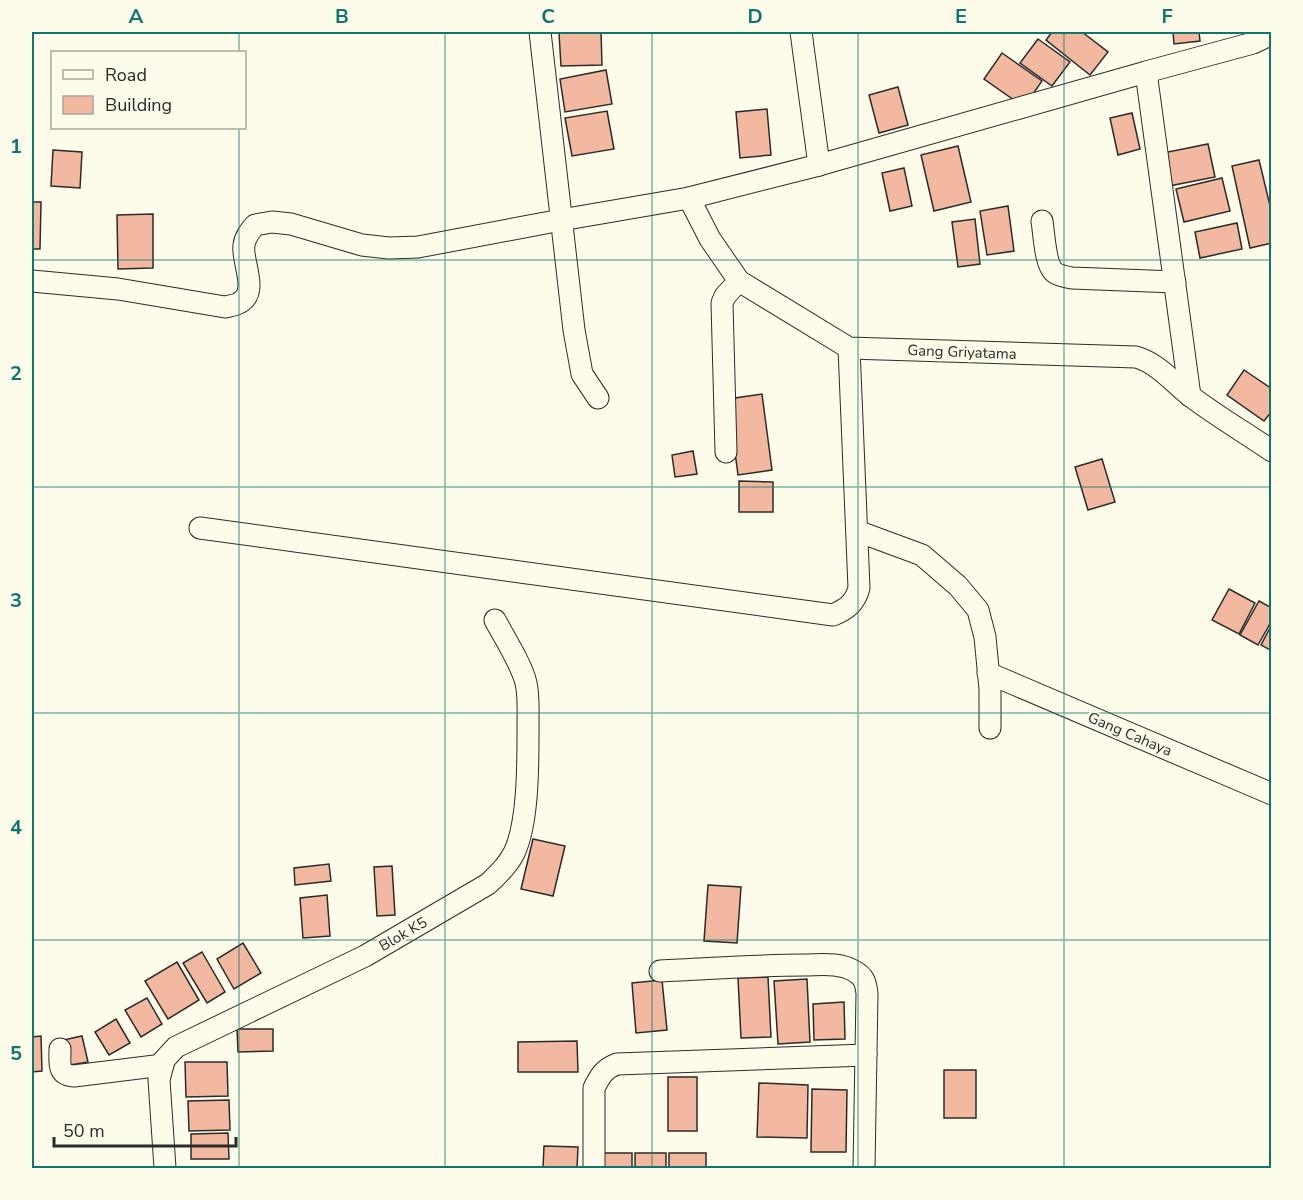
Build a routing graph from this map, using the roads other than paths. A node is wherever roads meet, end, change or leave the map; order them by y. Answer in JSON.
{"nodes":[{"id":1,"x":540,"y":32,"type":"edge"},
{"id":2,"x":801,"y":32,"type":"edge"},
{"id":3,"x":1272,"y":34,"type":"edge"},
{"id":4,"x":1146,"y":72,"type":"junction"},
{"id":5,"x":819,"y":165,"type":"junction"},
{"id":6,"x":689,"y":198,"type":"junction"},
{"id":7,"x":561,"y":220,"type":"junction"},
{"id":8,"x":1042,"y":221,"type":"dead end"},
{"id":9,"x":32,"y":281,"type":"edge"},
{"id":10,"x":739,"y":281,"type":"junction"},
{"id":11,"x":1175,"y":282,"type":"junction"},
{"id":12,"x":849,"y":348,"type":"junction"},
{"id":13,"x":1190,"y":396,"type":"junction"},
{"id":14,"x":598,"y":398,"type":"dead end"},
{"id":15,"x":1272,"y":451,"type":"edge"},
{"id":16,"x":726,"y":452,"type":"dead end"},
{"id":17,"x":200,"y":528,"type":"dead end"},
{"id":18,"x":856,"y":531,"type":"junction"},
{"id":19,"x":495,"y":620,"type":"dead end"},
{"id":20,"x":988,"y":673,"type":"junction"},
{"id":21,"x":990,"y":728,"type":"dead end"},
{"id":22,"x":1272,"y":794,"type":"edge"},
{"id":23,"x":660,"y":971,"type":"dead end"},
{"id":24,"x":60,"y":1049,"type":"dead end"},
{"id":25,"x":866,"y":1055,"type":"junction"},
{"id":26,"x":163,"y":1065,"type":"junction"},
{"id":27,"x":165,"y":1168,"type":"edge"},
{"id":28,"x":594,"y":1168,"type":"edge"},
{"id":29,"x":864,"y":1168,"type":"edge"}],
"edges":[{"from":1,"to":7,"type":"street"},
{"from":2,"to":5,"type":"street"},
{"from":3,"to":4,"type":"street"},
{"from":4,"to":5,"type":"street"},
{"from":4,"to":11,"type":"street"},
{"from":5,"to":6,"type":"street"},
{"from":6,"to":7,"type":"street"},
{"from":6,"to":10,"type":"street","name":"Gang Griyatama"},
{"from":7,"to":9,"type":"street"},
{"from":7,"to":14,"type":"street"},
{"from":8,"to":11,"type":"street"},
{"from":10,"to":12,"type":"street","name":"Gang Griyatama"},
{"from":10,"to":16,"type":"street"},
{"from":11,"to":13,"type":"street"},
{"from":12,"to":13,"type":"street","name":"Gang Griyatama"},
{"from":12,"to":18,"type":"street"},
{"from":13,"to":15,"type":"street","name":"Gang Griyatama"},
{"from":17,"to":18,"type":"street"},
{"from":18,"to":20,"type":"street"},
{"from":19,"to":26,"type":"street","name":"Blok K5"},
{"from":20,"to":21,"type":"street"},
{"from":20,"to":22,"type":"street","name":"Gang Cahaya"},
{"from":23,"to":25,"type":"street"},
{"from":24,"to":26,"type":"street"},
{"from":25,"to":28,"type":"street"},
{"from":25,"to":29,"type":"street"},
{"from":26,"to":27,"type":"street"}]}
